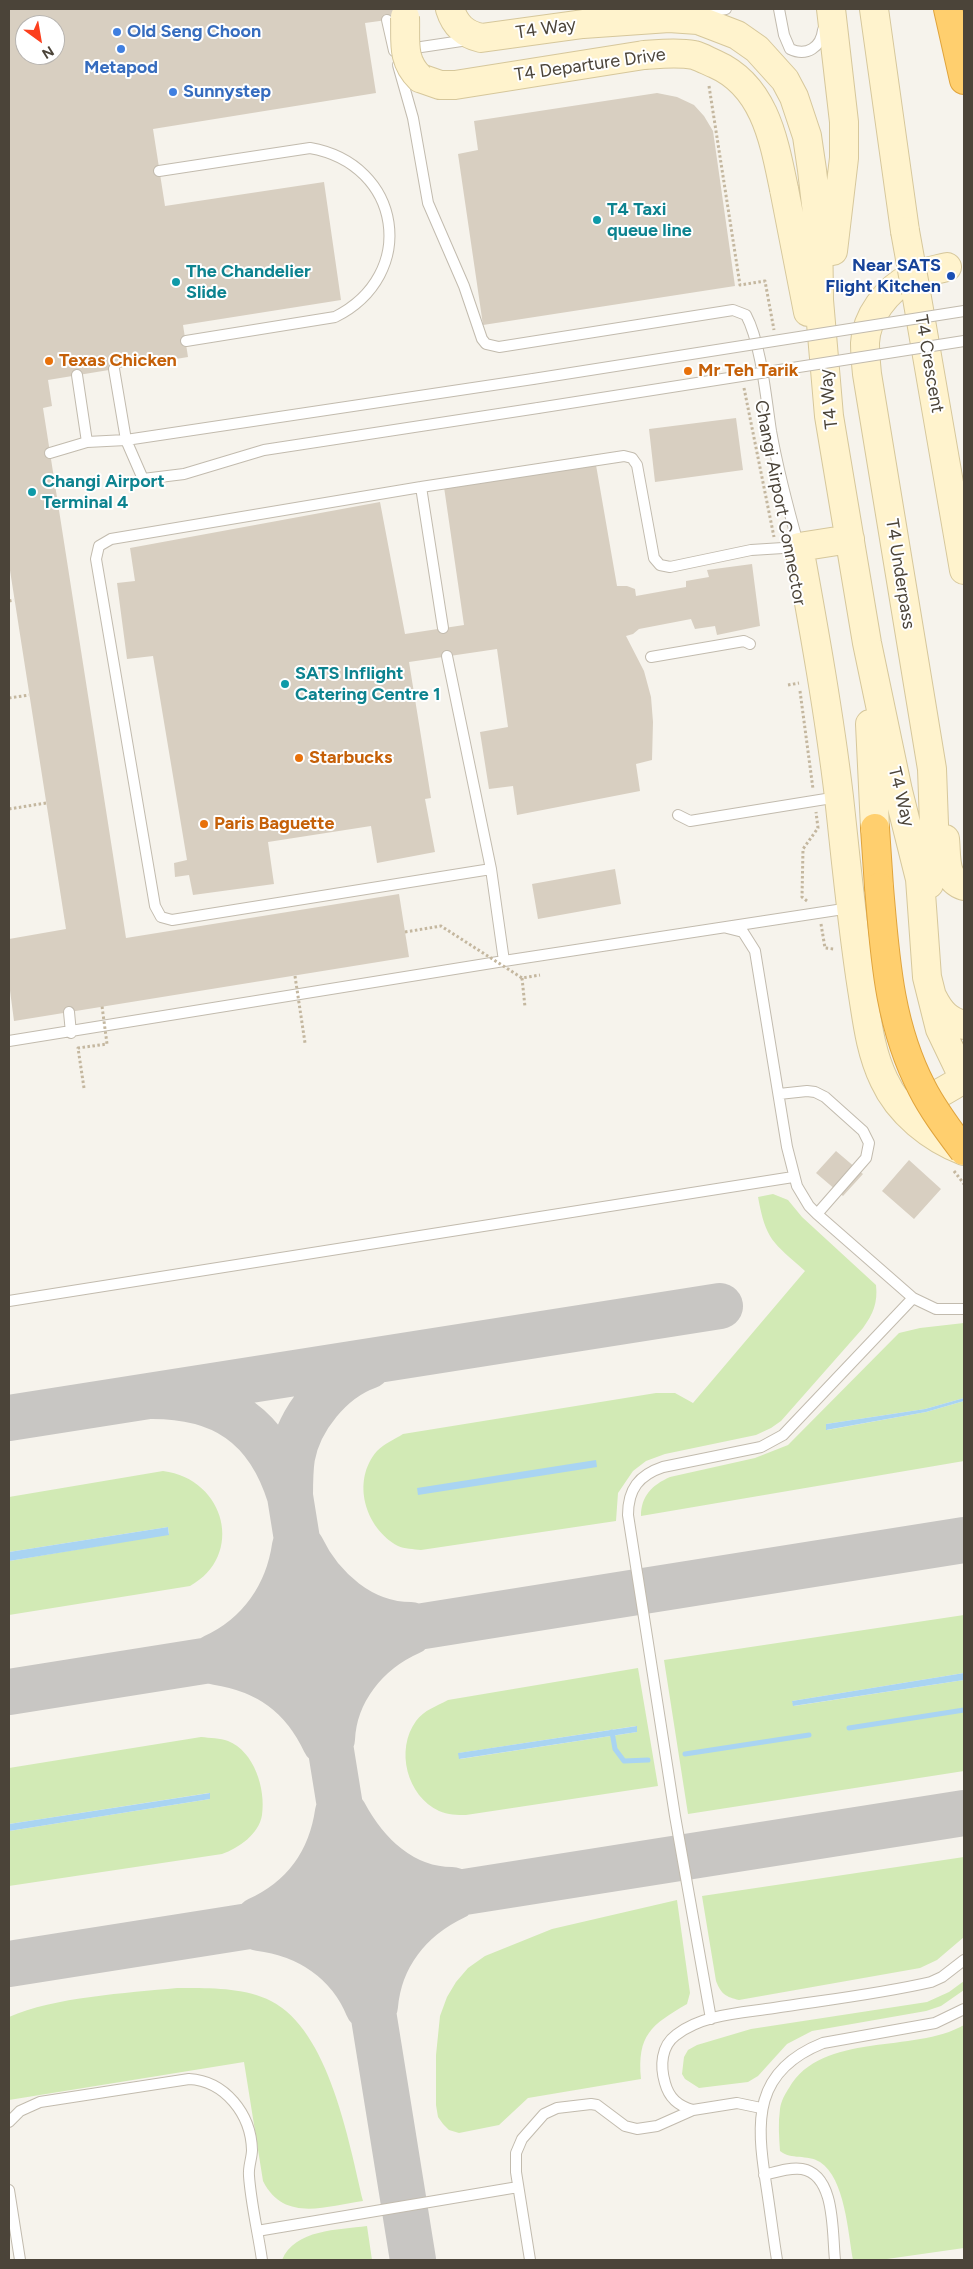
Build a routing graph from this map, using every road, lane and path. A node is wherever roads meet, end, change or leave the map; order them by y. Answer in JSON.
{"nodes":[{"id":1,"x":450,"y":9,"type":"edge"},
{"id":2,"x":726,"y":9,"type":"edge"},
{"id":3,"x":779,"y":9,"type":"edge"},
{"id":4,"x":820,"y":9,"type":"edge"},
{"id":5,"x":831,"y":9,"type":"edge"},
{"id":6,"x":874,"y":9,"type":"edge"},
{"id":7,"x":948,"y":9,"type":"edge"},
{"id":8,"x":962,"y":9,"type":"edge"},
{"id":9,"x":396,"y":18,"type":"joint"},
{"id":10,"x":669,"y":18,"type":"junction"},
{"id":11,"x":481,"y":38,"type":"junction"},
{"id":12,"x":964,"y":39,"type":"edge"},
{"id":13,"x":394,"y":52,"type":"junction"},
{"id":14,"x":708,"y":79,"type":"dead end"},
{"id":15,"x":964,"y":80,"type":"edge"},
{"id":16,"x":159,"y":171,"type":"dead end"},
{"id":17,"x":948,"y":267,"type":"dead end"},
{"id":18,"x":964,"y":311,"type":"edge"},
{"id":19,"x":775,"y":335,"type":"dead end"},
{"id":20,"x":186,"y":341,"type":"dead end"},
{"id":21,"x":964,"y":341,"type":"edge"},
{"id":22,"x":824,"y":350,"type":"junction"},
{"id":23,"x":760,"y":365,"type":"junction"},
{"id":24,"x":114,"y":369,"type":"dead end"},
{"id":25,"x":77,"y":376,"type":"dead end"},
{"id":26,"x":829,"y":416,"type":"junction"},
{"id":27,"x":126,"y":440,"type":"junction"},
{"id":28,"x":87,"y":442,"type":"junction"},
{"id":29,"x":50,"y":453,"type":"dead end"},
{"id":30,"x":421,"y":487,"type":"junction"},
{"id":31,"x":850,"y":538,"type":"junction"},
{"id":32,"x":788,"y":548,"type":"junction"},
{"id":33,"x":964,"y":570,"type":"edge"},
{"id":34,"x":14,"y":600,"type":"dead end"},
{"id":35,"x":9,"y":601,"type":"edge"},
{"id":36,"x":443,"y":628,"type":"dead end"},
{"id":37,"x":867,"y":642,"type":"junction"},
{"id":38,"x":750,"y":644,"type":"dead end"},
{"id":39,"x":447,"y":656,"type":"dead end"},
{"id":40,"x":651,"y":657,"type":"dead end"},
{"id":41,"x":798,"y":675,"type":"dead end"},
{"id":42,"x":799,"y":684,"type":"junction"},
{"id":43,"x":788,"y":685,"type":"dead end"},
{"id":44,"x":29,"y":695,"type":"dead end"},
{"id":45,"x":9,"y":698,"type":"edge"},
{"id":46,"x":828,"y":707,"type":"junction"},
{"id":47,"x":932,"y":769,"type":"junction"},
{"id":48,"x":827,"y":799,"type":"junction"},
{"id":49,"x":46,"y":803,"type":"dead end"},
{"id":50,"x":9,"y":809,"type":"edge"},
{"id":51,"x":678,"y":815,"type":"dead end"},
{"id":52,"x":875,"y":828,"type":"junction"},
{"id":53,"x":491,"y":869,"type":"junction"},
{"id":54,"x":964,"y":886,"type":"edge"},
{"id":55,"x":851,"y":908,"type":"junction"},
{"id":56,"x":819,"y":911,"type":"junction"},
{"id":57,"x":922,"y":926,"type":"junction"},
{"id":58,"x":719,"y":927,"type":"junction"},
{"id":59,"x":405,"y":932,"type":"dead end"},
{"id":60,"x":842,"y":951,"type":"dead end"},
{"id":61,"x":504,"y":961,"type":"junction"},
{"id":62,"x":295,"y":976,"type":"dead end"},
{"id":63,"x":540,"y":976,"type":"dead end"},
{"id":64,"x":522,"y":978,"type":"junction"},
{"id":65,"x":932,"y":996,"type":"junction"},
{"id":66,"x":102,"y":1006,"type":"dead end"},
{"id":67,"x":525,"y":1007,"type":"dead end"},
{"id":68,"x":69,"y":1012,"type":"dead end"},
{"id":69,"x":964,"y":1025,"type":"edge"},
{"id":70,"x":71,"y":1032,"type":"junction"},
{"id":71,"x":9,"y":1041,"type":"edge"},
{"id":72,"x":305,"y":1043,"type":"dead end"},
{"id":73,"x":964,"y":1079,"type":"edge"},
{"id":74,"x":84,"y":1088,"type":"dead end"},
{"id":75,"x":779,"y":1094,"type":"junction"},
{"id":76,"x":898,"y":1103,"type":"junction"},
{"id":77,"x":959,"y":1155,"type":"edge"},
{"id":78,"x":793,"y":1177,"type":"junction"},
{"id":79,"x":964,"y":1184,"type":"edge"},
{"id":80,"x":817,"y":1214,"type":"junction"},
{"id":81,"x":913,"y":1298,"type":"junction"},
{"id":82,"x":9,"y":1301,"type":"edge"},
{"id":83,"x":964,"y":1309,"type":"edge"},
{"id":84,"x":964,"y":1960,"type":"edge"},
{"id":85,"x":964,"y":2009,"type":"edge"},
{"id":86,"x":711,"y":2019,"type":"junction"},
{"id":87,"x":761,"y":2108,"type":"junction"},
{"id":88,"x":693,"y":2110,"type":"junction"},
{"id":89,"x":9,"y":2122,"type":"edge"},
{"id":90,"x":764,"y":2175,"type":"junction"},
{"id":91,"x":518,"y":2187,"type":"junction"},
{"id":92,"x":9,"y":2190,"type":"edge"},
{"id":93,"x":257,"y":2231,"type":"junction"},
{"id":94,"x":20,"y":2260,"type":"edge"},
{"id":95,"x":262,"y":2260,"type":"edge"},
{"id":96,"x":530,"y":2260,"type":"edge"},
{"id":97,"x":777,"y":2260,"type":"edge"},
{"id":98,"x":835,"y":2260,"type":"edge"}],
"edges":[{"from":1,"to":11,"type":"main road"},
{"from":2,"to":10,"type":"lane"},
{"from":3,"to":4,"type":"lane"},
{"from":5,"to":22,"type":"main road"},
{"from":6,"to":33,"type":"main road","name":"T4 Crescent","bridge":true},
{"from":7,"to":15,"type":"highway"},
{"from":8,"to":12,"type":"highway"},
{"from":9,"to":13,"type":"lane"},
{"from":9,"to":26,"type":"main road","name":"T4 Departure Drive","bridge":true},
{"from":10,"to":11,"type":"main road","name":"T4 Way"},
{"from":10,"to":22,"type":"main road","name":"T4 Way"},
{"from":11,"to":13,"type":"lane"},
{"from":13,"to":23,"type":"lane"},
{"from":14,"to":19,"type":"path"},
{"from":16,"to":20,"type":"lane"},
{"from":17,"to":47,"type":"main road","name":"T4 Underpass"},
{"from":18,"to":27,"type":"lane","bridge":true},
{"from":21,"to":27,"type":"lane","bridge":true},
{"from":22,"to":26,"type":"main road","name":"T4 Way"},
{"from":23,"to":32,"type":"lane"},
{"from":23,"to":32,"type":"path","name":"Changi Airport Connector"},
{"from":24,"to":27,"type":"lane"},
{"from":25,"to":28,"type":"lane"},
{"from":26,"to":31,"type":"main road","name":"T4 Way"},
{"from":27,"to":28,"type":"lane"},
{"from":28,"to":29,"type":"lane"},
{"from":30,"to":32,"type":"lane"},
{"from":30,"to":36,"type":"lane"},
{"from":30,"to":53,"type":"lane"},
{"from":31,"to":32,"type":"main road"},
{"from":31,"to":37,"type":"main road","name":"T4 Way"},
{"from":32,"to":46,"type":"main road"},
{"from":34,"to":35,"type":"path"},
{"from":37,"to":52,"type":"main road"},
{"from":37,"to":57,"type":"main road","name":"T4 Way"},
{"from":38,"to":40,"type":"lane"},
{"from":39,"to":53,"type":"lane"},
{"from":41,"to":42,"type":"path"},
{"from":42,"to":43,"type":"path"},
{"from":42,"to":48,"type":"path"},
{"from":44,"to":45,"type":"path","bridge":true},
{"from":46,"to":48,"type":"main road"},
{"from":46,"to":52,"type":"main road"},
{"from":47,"to":54,"type":"main road"},
{"from":47,"to":57,"type":"main road","name":"T4 Underpass"},
{"from":48,"to":51,"type":"lane"},
{"from":48,"to":55,"type":"main road"},
{"from":48,"to":56,"type":"path"},
{"from":49,"to":50,"type":"path","bridge":true},
{"from":52,"to":77,"type":"highway","bridge":true},
{"from":53,"to":61,"type":"lane"},
{"from":55,"to":56,"type":"lane"},
{"from":55,"to":76,"type":"main road"},
{"from":56,"to":58,"type":"lane"},
{"from":56,"to":60,"type":"path"},
{"from":57,"to":65,"type":"main road","name":"T4 Way"},
{"from":58,"to":61,"type":"lane"},
{"from":58,"to":75,"type":"lane"},
{"from":59,"to":64,"type":"path","bridge":true},
{"from":61,"to":70,"type":"lane"},
{"from":62,"to":72,"type":"path","bridge":true},
{"from":63,"to":64,"type":"path","bridge":true},
{"from":64,"to":67,"type":"path"},
{"from":65,"to":69,"type":"main road"},
{"from":65,"to":73,"type":"main road","name":"T4 Way"},
{"from":66,"to":74,"type":"path","bridge":true},
{"from":68,"to":70,"type":"lane"},
{"from":70,"to":71,"type":"lane"},
{"from":73,"to":76,"type":"main road"},
{"from":75,"to":78,"type":"lane"},
{"from":75,"to":80,"type":"lane"},
{"from":76,"to":77,"type":"main road"},
{"from":77,"to":79,"type":"path"},
{"from":78,"to":80,"type":"lane"},
{"from":78,"to":82,"type":"lane"},
{"from":80,"to":81,"type":"lane"},
{"from":81,"to":83,"type":"lane"},
{"from":81,"to":86,"type":"lane"},
{"from":84,"to":86,"type":"lane"},
{"from":85,"to":87,"type":"lane"},
{"from":86,"to":88,"type":"lane"},
{"from":87,"to":88,"type":"lane"},
{"from":87,"to":90,"type":"lane"},
{"from":88,"to":91,"type":"lane"},
{"from":89,"to":93,"type":"lane"},
{"from":90,"to":97,"type":"lane"},
{"from":90,"to":98,"type":"lane"},
{"from":91,"to":93,"type":"lane"},
{"from":91,"to":96,"type":"lane"},
{"from":92,"to":94,"type":"lane"},
{"from":93,"to":95,"type":"lane"}]}
